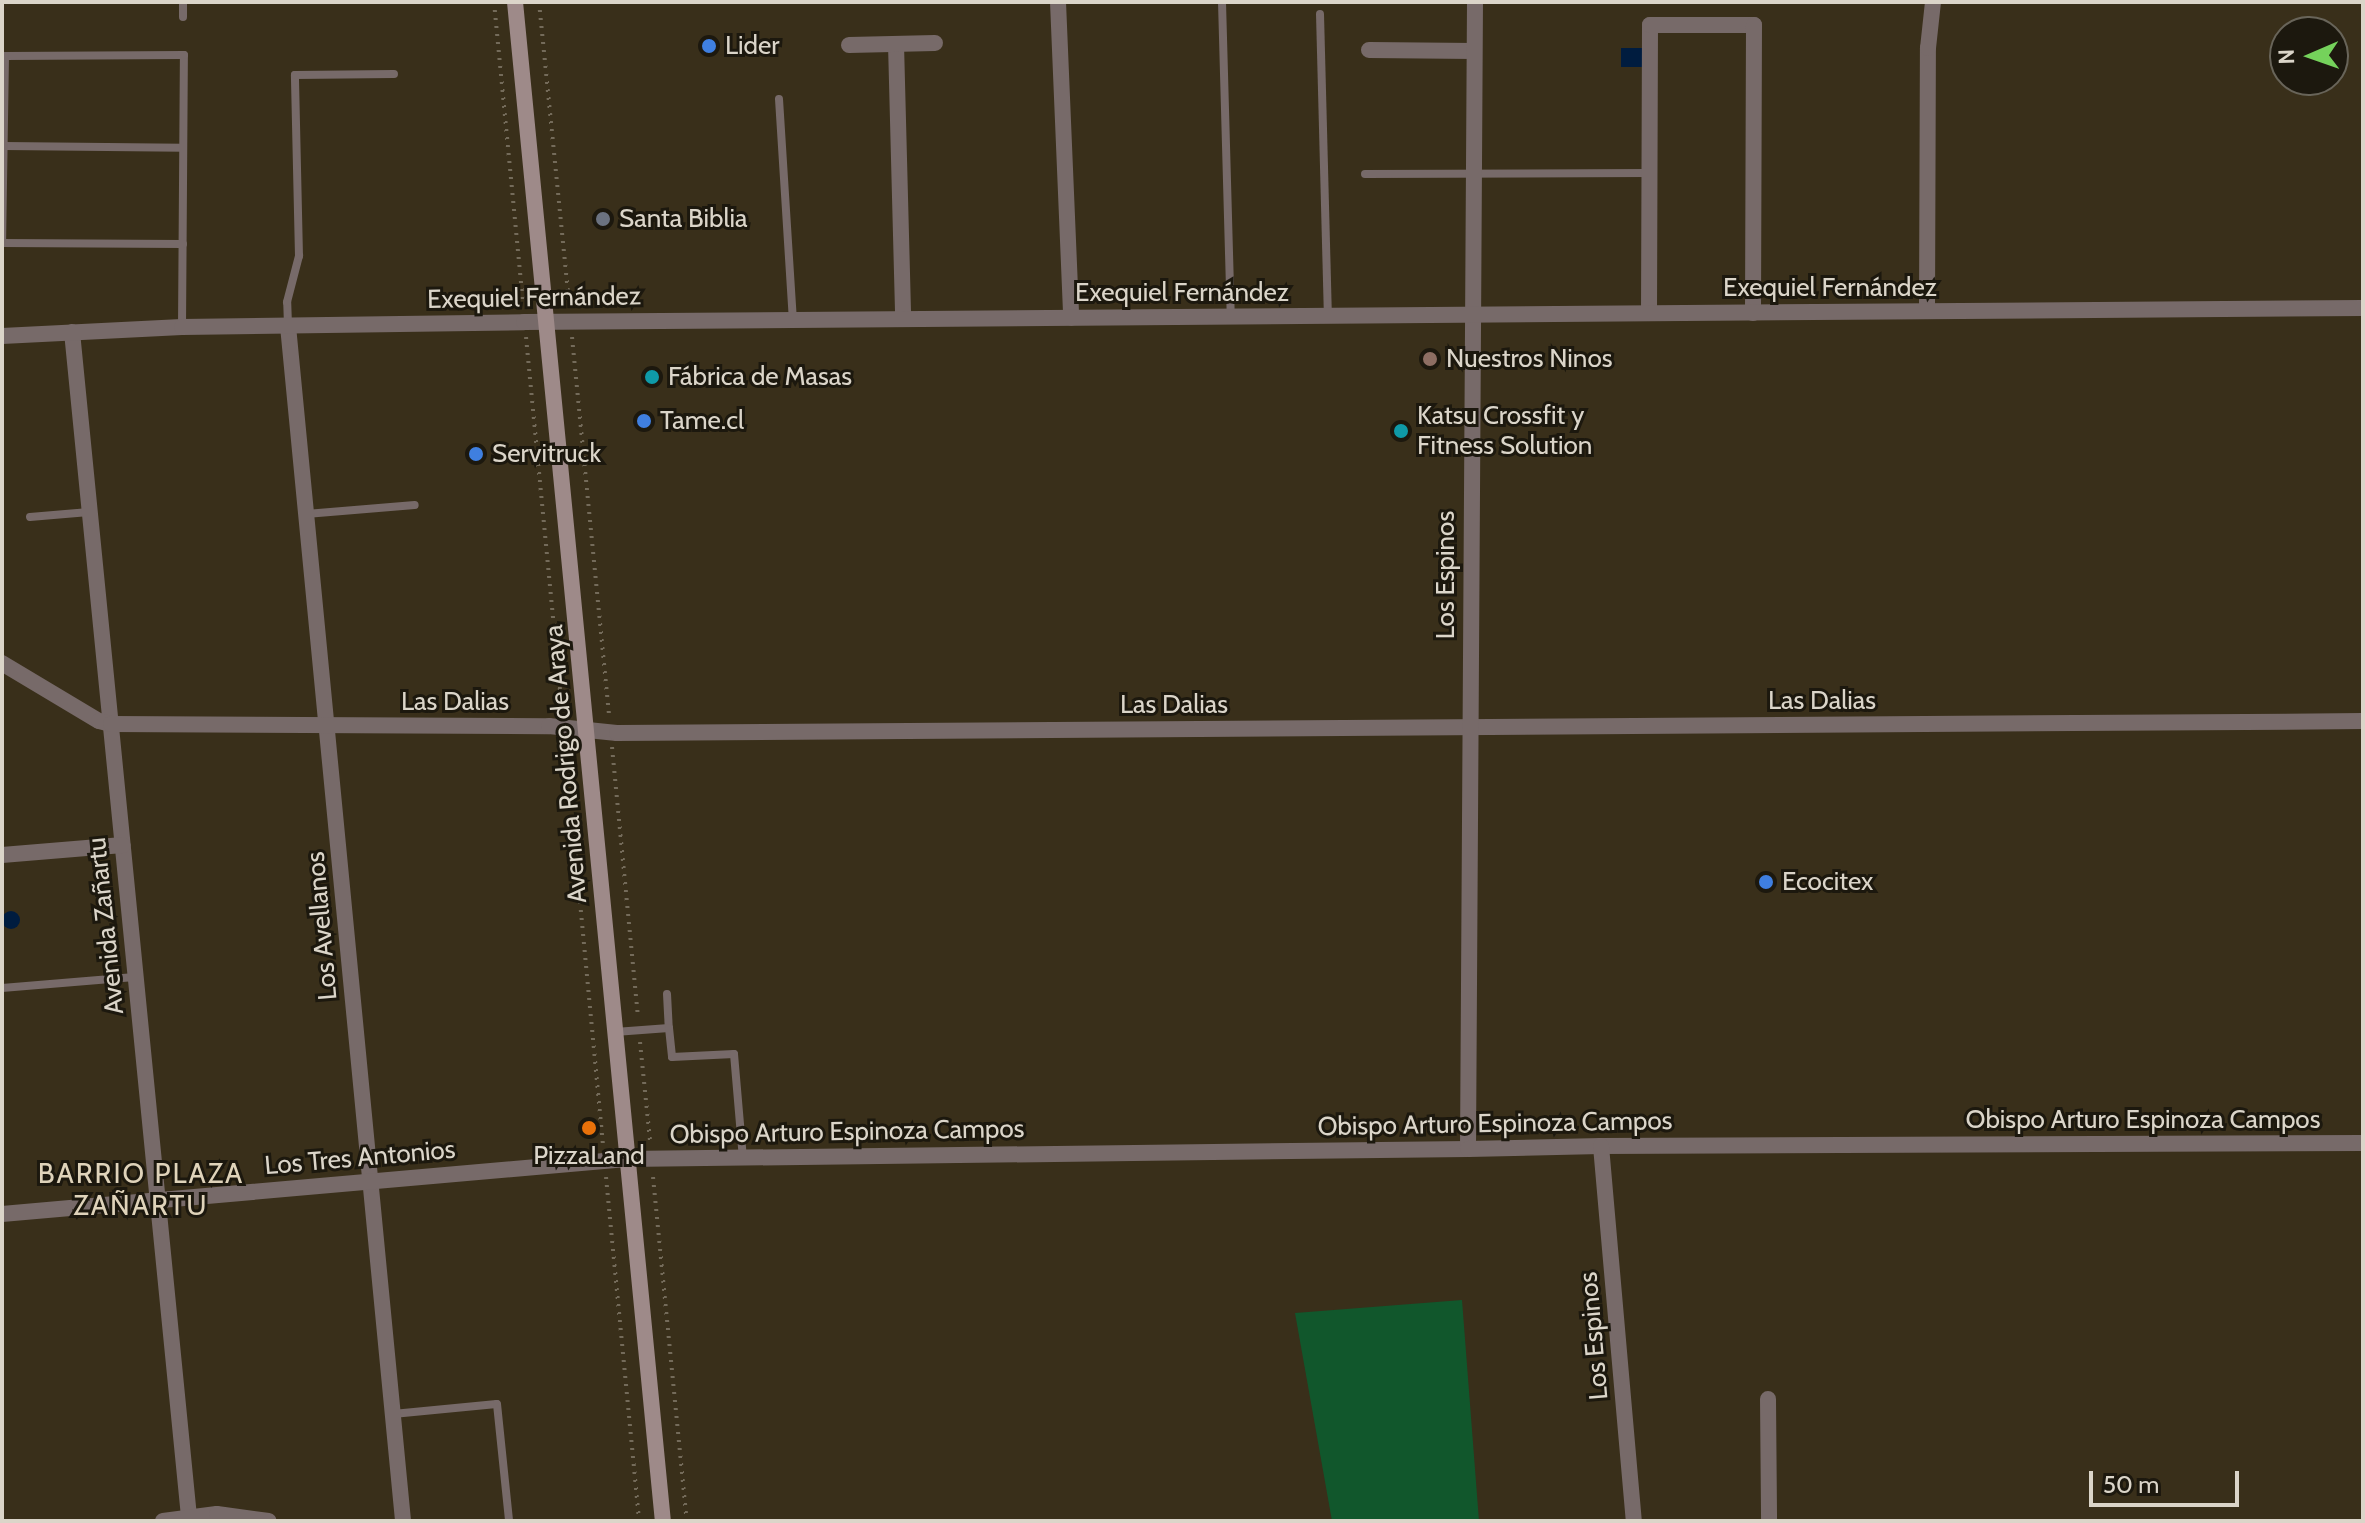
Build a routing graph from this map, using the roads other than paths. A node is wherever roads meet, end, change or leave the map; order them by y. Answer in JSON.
{"nodes":[{"id":1,"x":183,"y":2,"type":"edge"},
{"id":2,"x":515,"y":2,"type":"edge"},
{"id":3,"x":1058,"y":2,"type":"edge"},
{"id":4,"x":1222,"y":2,"type":"edge"},
{"id":5,"x":1475,"y":2,"type":"edge"},
{"id":6,"x":1933,"y":2,"type":"edge"},
{"id":7,"x":1320,"y":14,"type":"dead end"},
{"id":8,"x":183,"y":17,"type":"dead end"},
{"id":9,"x":935,"y":43,"type":"dead end"},
{"id":10,"x":896,"y":44,"type":"junction"},
{"id":11,"x":849,"y":45,"type":"dead end"},
{"id":12,"x":1369,"y":50,"type":"dead end"},
{"id":13,"x":1474,"y":51,"type":"junction"},
{"id":14,"x":394,"y":74,"type":"dead end"},
{"id":15,"x":779,"y":99,"type":"dead end"},
{"id":16,"x":4,"y":146,"type":"junction"},
{"id":17,"x":183,"y":148,"type":"junction"},
{"id":18,"x":1649,"y":173,"type":"junction"},
{"id":19,"x":1365,"y":174,"type":"dead end"},
{"id":20,"x":1473,"y":174,"type":"junction"},
{"id":21,"x":183,"y":244,"type":"junction"},
{"id":22,"x":2363,"y":308,"type":"edge"},
{"id":23,"x":1927,"y":311,"type":"junction"},
{"id":24,"x":1649,"y":313,"type":"junction"},
{"id":25,"x":1753,"y":313,"type":"junction"},
{"id":26,"x":1471,"y":315,"type":"junction"},
{"id":27,"x":1231,"y":316,"type":"junction"},
{"id":28,"x":1328,"y":316,"type":"junction"},
{"id":29,"x":1071,"y":318,"type":"junction"},
{"id":30,"x":903,"y":319,"type":"junction"},
{"id":31,"x":793,"y":320,"type":"junction"},
{"id":32,"x":546,"y":322,"type":"junction"},
{"id":33,"x":288,"y":326,"type":"junction"},
{"id":34,"x":182,"y":327,"type":"junction"},
{"id":35,"x":72,"y":332,"type":"junction"},
{"id":36,"x":2,"y":336,"type":"edge"},
{"id":37,"x":415,"y":505,"type":"dead end"},
{"id":38,"x":90,"y":511,"type":"junction"},
{"id":39,"x":306,"y":514,"type":"junction"},
{"id":40,"x":30,"y":517,"type":"dead end"},
{"id":41,"x":2,"y":663,"type":"edge"},
{"id":42,"x":2363,"y":721,"type":"edge"},
{"id":43,"x":111,"y":724,"type":"junction"},
{"id":44,"x":327,"y":725,"type":"junction"},
{"id":45,"x":1470,"y":728,"type":"junction"},
{"id":46,"x":587,"y":731,"type":"junction"},
{"id":47,"x":123,"y":845,"type":"junction"},
{"id":48,"x":2,"y":855,"type":"edge"},
{"id":49,"x":135,"y":977,"type":"junction"},
{"id":50,"x":2,"y":988,"type":"edge"},
{"id":51,"x":667,"y":994,"type":"dead end"},
{"id":52,"x":669,"y":1028,"type":"junction"},
{"id":53,"x":615,"y":1032,"type":"junction"},
{"id":54,"x":2363,"y":1143,"type":"edge"},
{"id":55,"x":1601,"y":1146,"type":"junction"},
{"id":56,"x":1468,"y":1149,"type":"junction"},
{"id":57,"x":743,"y":1158,"type":"junction"},
{"id":58,"x":627,"y":1159,"type":"junction"},
{"id":59,"x":370,"y":1182,"type":"junction"},
{"id":60,"x":157,"y":1200,"type":"junction"},
{"id":61,"x":2,"y":1214,"type":"edge"},
{"id":62,"x":1768,"y":1399,"type":"dead end"},
{"id":63,"x":393,"y":1414,"type":"junction"},
{"id":64,"x":189,"y":1516,"type":"junction"},
{"id":65,"x":163,"y":1521,"type":"edge"},
{"id":66,"x":269,"y":1521,"type":"edge"},
{"id":67,"x":403,"y":1521,"type":"edge"},
{"id":68,"x":509,"y":1521,"type":"edge"},
{"id":69,"x":663,"y":1521,"type":"edge"},
{"id":70,"x":1634,"y":1521,"type":"edge"},
{"id":71,"x":1769,"y":1521,"type":"edge"}],
"edges":[{"from":1,"to":8,"type":"lane"},
{"from":2,"to":32,"type":"main road","name":"Avenida Rodrigo de Araya"},
{"from":3,"to":29,"type":"street"},
{"from":4,"to":27,"type":"lane"},
{"from":5,"to":13,"type":"street","name":"Los Espinos"},
{"from":6,"to":23,"type":"street"},
{"from":7,"to":28,"type":"lane"},
{"from":9,"to":10,"type":"street"},
{"from":10,"to":11,"type":"street"},
{"from":10,"to":30,"type":"street"},
{"from":12,"to":13,"type":"street"},
{"from":13,"to":20,"type":"street","name":"Los Espinos"},
{"from":14,"to":33,"type":"lane"},
{"from":15,"to":31,"type":"lane"},
{"from":16,"to":17,"type":"lane"},
{"from":16,"to":17,"type":"lane"},
{"from":16,"to":21,"type":"lane"},
{"from":17,"to":21,"type":"lane"},
{"from":18,"to":20,"type":"lane"},
{"from":18,"to":24,"type":"street"},
{"from":18,"to":25,"type":"street"},
{"from":19,"to":20,"type":"lane"},
{"from":20,"to":26,"type":"street","name":"Los Espinos"},
{"from":21,"to":34,"type":"lane"},
{"from":22,"to":23,"type":"street","name":"Exequiel Fernández"},
{"from":23,"to":25,"type":"street","name":"Exequiel Fernández"},
{"from":24,"to":25,"type":"street","name":"Exequiel Fernández"},
{"from":24,"to":26,"type":"street","name":"Exequiel Fernández"},
{"from":26,"to":28,"type":"street","name":"Exequiel Fernández"},
{"from":26,"to":45,"type":"street","name":"Los Espinos"},
{"from":27,"to":28,"type":"street","name":"Exequiel Fernández"},
{"from":27,"to":29,"type":"street","name":"Exequiel Fernández"},
{"from":29,"to":30,"type":"street","name":"Exequiel Fernández"},
{"from":30,"to":31,"type":"street","name":"Exequiel Fernández"},
{"from":31,"to":32,"type":"street","name":"Exequiel Fernández"},
{"from":32,"to":33,"type":"street","name":"Exequiel Fernández"},
{"from":32,"to":46,"type":"main road","name":"Avenida Rodrigo de Araya"},
{"from":33,"to":34,"type":"street","name":"Exequiel Fernández"},
{"from":33,"to":39,"type":"street","name":"Los Avellanos"},
{"from":34,"to":35,"type":"street","name":"Exequiel Fernández"},
{"from":35,"to":36,"type":"street","name":"Exequiel Fernández"},
{"from":35,"to":38,"type":"street","name":"Avenida Zañartu"},
{"from":37,"to":39,"type":"lane"},
{"from":38,"to":40,"type":"lane"},
{"from":38,"to":43,"type":"street","name":"Avenida Zañartu"},
{"from":39,"to":44,"type":"street","name":"Los Avellanos"},
{"from":41,"to":43,"type":"street","name":"Las Dalias"},
{"from":42,"to":45,"type":"street","name":"Las Dalias"},
{"from":43,"to":44,"type":"street","name":"Las Dalias"},
{"from":43,"to":47,"type":"street","name":"Avenida Zañartu"},
{"from":44,"to":46,"type":"street","name":"Las Dalias"},
{"from":44,"to":59,"type":"street","name":"Los Avellanos"},
{"from":45,"to":46,"type":"street","name":"Las Dalias"},
{"from":45,"to":56,"type":"street","name":"Los Espinos"},
{"from":46,"to":53,"type":"main road","name":"Avenida Rodrigo de Araya"},
{"from":47,"to":48,"type":"street"},
{"from":47,"to":49,"type":"street","name":"Avenida Zañartu"},
{"from":49,"to":50,"type":"lane"},
{"from":49,"to":60,"type":"street","name":"Avenida Zañartu"},
{"from":51,"to":52,"type":"lane"},
{"from":52,"to":53,"type":"lane"},
{"from":52,"to":57,"type":"lane"},
{"from":53,"to":58,"type":"main road","name":"Avenida Rodrigo de Araya"},
{"from":54,"to":55,"type":"street","name":"Obispo Arturo Espinoza Campos"},
{"from":55,"to":56,"type":"street","name":"Obispo Arturo Espinoza Campos"},
{"from":55,"to":70,"type":"street","name":"Los Espinos"},
{"from":56,"to":57,"type":"street","name":"Obispo Arturo Espinoza Campos"},
{"from":57,"to":58,"type":"street","name":"Obispo Arturo Espinoza Campos"},
{"from":58,"to":59,"type":"street","name":"Los Tres Antonios"},
{"from":58,"to":69,"type":"main road","name":"Avenida Rodrigo de Araya"},
{"from":59,"to":60,"type":"street","name":"Los Tres Antonios"},
{"from":59,"to":63,"type":"street","name":"Los Avellanos"},
{"from":60,"to":61,"type":"street","name":"Los Tres Antonios"},
{"from":60,"to":64,"type":"street","name":"Avenida Zañartu"},
{"from":62,"to":71,"type":"street"},
{"from":63,"to":67,"type":"street","name":"Los Avellanos"},
{"from":63,"to":68,"type":"lane"},
{"from":64,"to":65,"type":"street"},
{"from":64,"to":66,"type":"street"}]}
